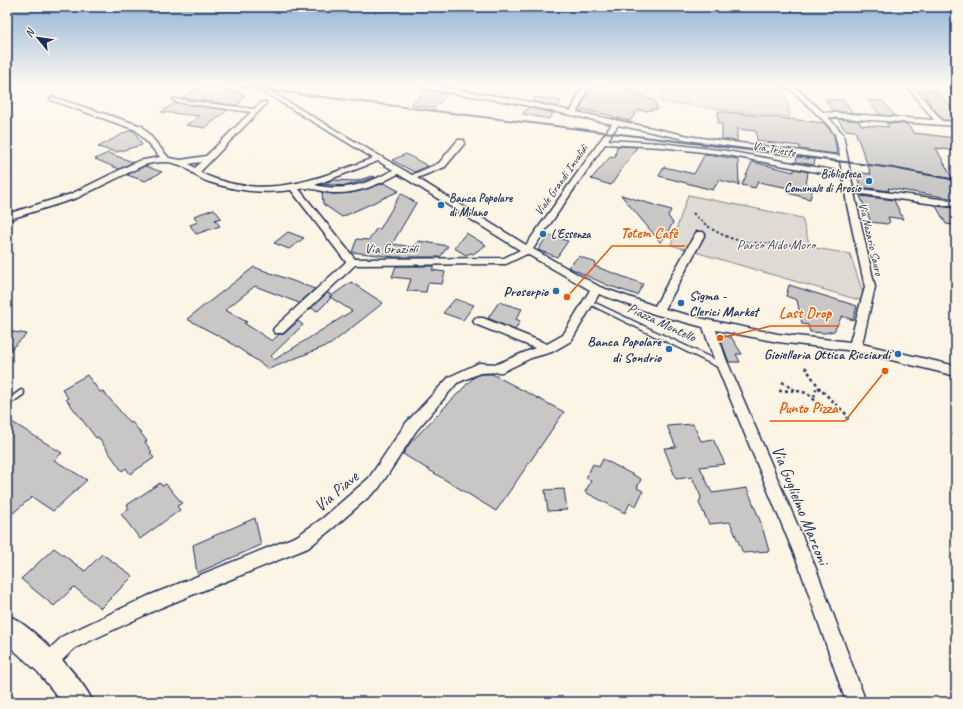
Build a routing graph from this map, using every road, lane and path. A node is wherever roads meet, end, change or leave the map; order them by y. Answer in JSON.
{"nodes":[{"id":1,"x":113,"y":119,"type":"edge"},
{"id":2,"x":248,"y":119,"type":"edge"},
{"id":3,"x":314,"y":119,"type":"edge"},
{"id":4,"x":596,"y":119,"type":"edge"},
{"id":5,"x":826,"y":119,"type":"edge"},
{"id":6,"x":889,"y":119,"type":"edge"},
{"id":7,"x":937,"y":119,"type":"edge"},
{"id":8,"x":940,"y":123,"type":"junction"},
{"id":9,"x":615,"y":124,"type":"junction"},
{"id":10,"x":956,"y":124,"type":"edge"},
{"id":11,"x":461,"y":142,"type":"dead end"},
{"id":12,"x":602,"y":142,"type":"junction"},
{"id":13,"x":165,"y":158,"type":"junction"},
{"id":14,"x":209,"y":158,"type":"junction"},
{"id":15,"x":379,"y":158,"type":"junction"},
{"id":16,"x":844,"y":158,"type":"junction"},
{"id":17,"x":178,"y":163,"type":"junction"},
{"id":18,"x":399,"y":170,"type":"junction"},
{"id":19,"x":196,"y":172,"type":"junction"},
{"id":20,"x":846,"y":174,"type":"junction"},
{"id":21,"x":411,"y":178,"type":"junction"},
{"id":22,"x":308,"y":186,"type":"junction"},
{"id":23,"x":294,"y":188,"type":"junction"},
{"id":24,"x":849,"y":190,"type":"junction"},
{"id":25,"x":956,"y":204,"type":"edge"},
{"id":26,"x":693,"y":213,"type":"dead end"},
{"id":27,"x":7,"y":217,"type":"edge"},
{"id":28,"x":700,"y":234,"type":"dead end"},
{"id":29,"x":801,"y":247,"type":"dead end"},
{"id":30,"x":527,"y":250,"type":"junction"},
{"id":31,"x":352,"y":262,"type":"junction"},
{"id":32,"x":592,"y":296,"type":"junction"},
{"id":33,"x":658,"y":311,"type":"junction"},
{"id":34,"x":480,"y":321,"type":"dead end"},
{"id":35,"x":708,"y":324,"type":"junction"},
{"id":36,"x":279,"y":330,"type":"dead end"},
{"id":37,"x":855,"y":347,"type":"junction"},
{"id":38,"x":548,"y":349,"type":"junction"},
{"id":39,"x":723,"y":366,"type":"junction"},
{"id":40,"x":805,"y":367,"type":"dead end"},
{"id":41,"x":956,"y":371,"type":"edge"},
{"id":42,"x":782,"y":382,"type":"dead end"},
{"id":43,"x":817,"y":386,"type":"junction"},
{"id":44,"x":779,"y":391,"type":"dead end"},
{"id":45,"x":796,"y":392,"type":"junction"},
{"id":46,"x":21,"y":393,"type":"dead end"},
{"id":47,"x":814,"y":397,"type":"junction"},
{"id":48,"x":815,"y":401,"type":"dead end"},
{"id":49,"x":7,"y":403,"type":"edge"},
{"id":50,"x":848,"y":421,"type":"dead end"},
{"id":51,"x":7,"y":627,"type":"edge"},
{"id":52,"x":47,"y":663,"type":"junction"},
{"id":53,"x":79,"y":702,"type":"edge"},
{"id":54,"x":856,"y":702,"type":"edge"}],
"edges":[{"from":1,"to":13,"type":"street"},
{"from":2,"to":14,"type":"street"},
{"from":3,"to":15,"type":"street","name":"Piazza Montello"},
{"from":4,"to":9,"type":"street"},
{"from":5,"to":16,"type":"street","name":"Via Nazario Sauro"},
{"from":6,"to":8,"type":"street"},
{"from":7,"to":8,"type":"street"},
{"from":8,"to":10,"type":"street"},
{"from":9,"to":12,"type":"street","name":"Viale Grandi Invalidi"},
{"from":9,"to":16,"type":"street"},
{"from":11,"to":21,"type":"street"},
{"from":12,"to":20,"type":"street","name":"Via Trieste"},
{"from":12,"to":30,"type":"street","name":"Viale Grandi Invalidi"},
{"from":13,"to":17,"type":"street"},
{"from":13,"to":27,"type":"street"},
{"from":14,"to":17,"type":"street"},
{"from":14,"to":19,"type":"street"},
{"from":15,"to":18,"type":"street","name":"Piazza Montello"},
{"from":15,"to":22,"type":"street"},
{"from":16,"to":20,"type":"street","name":"Via Nazario Sauro"},
{"from":17,"to":19,"type":"street"},
{"from":18,"to":21,"type":"street","name":"Piazza Montello"},
{"from":18,"to":22,"type":"street"},
{"from":19,"to":23,"type":"street"},
{"from":20,"to":24,"type":"street","name":"Via Nazario Sauro"},
{"from":21,"to":30,"type":"street","name":"Piazza Montello"},
{"from":22,"to":23,"type":"street"},
{"from":23,"to":31,"type":"street"},
{"from":24,"to":25,"type":"street"},
{"from":24,"to":37,"type":"street","name":"Via Nazario Sauro"},
{"from":26,"to":29,"type":"path"},
{"from":28,"to":33,"type":"street"},
{"from":30,"to":31,"type":"street","name":"Via Grazioli"},
{"from":30,"to":32,"type":"street","name":"Piazza Montello"},
{"from":31,"to":36,"type":"street","name":"Via Grazioli"},
{"from":32,"to":33,"type":"street","name":"Piazza Montello"},
{"from":32,"to":38,"type":"street","name":"Via Piave"},
{"from":32,"to":39,"type":"lane","name":"Piazza Montello"},
{"from":33,"to":35,"type":"street","name":"Piazza Montello"},
{"from":34,"to":38,"type":"street"},
{"from":35,"to":37,"type":"street","name":"Piazza Montello"},
{"from":35,"to":39,"type":"street","name":"Via Guglielmo Marconi"},
{"from":37,"to":41,"type":"street","name":"Piazza Montello"},
{"from":38,"to":52,"type":"street","name":"Via Piave"},
{"from":39,"to":54,"type":"street","name":"Via Guglielmo Marconi"},
{"from":40,"to":43,"type":"path"},
{"from":42,"to":45,"type":"path"},
{"from":43,"to":47,"type":"path"},
{"from":43,"to":50,"type":"path"},
{"from":44,"to":45,"type":"path"},
{"from":45,"to":47,"type":"path"},
{"from":46,"to":49,"type":"lane"},
{"from":47,"to":48,"type":"path"},
{"from":51,"to":52,"type":"street"},
{"from":52,"to":53,"type":"street"}]}
